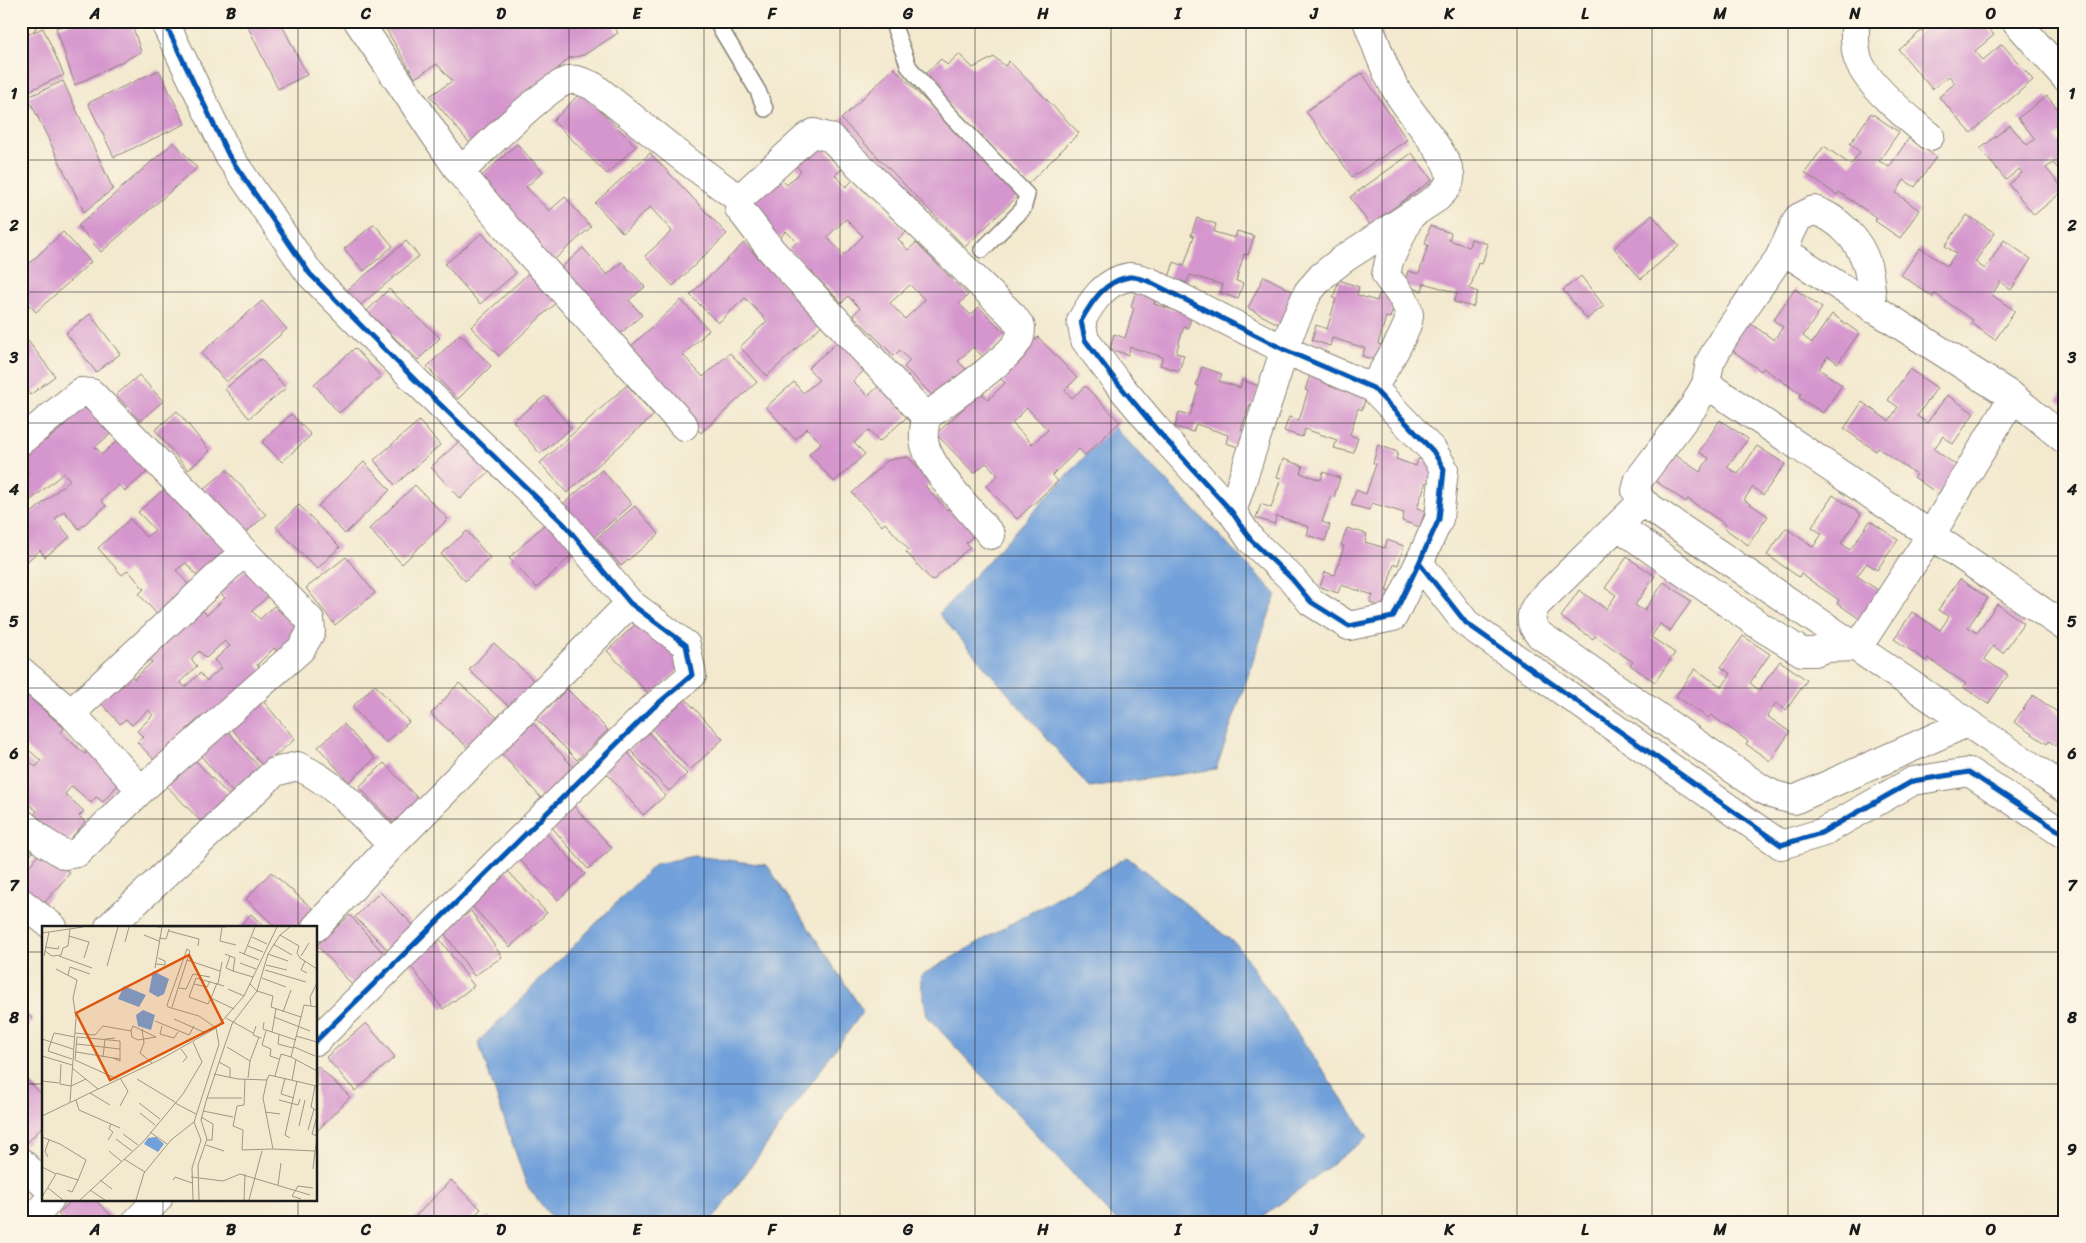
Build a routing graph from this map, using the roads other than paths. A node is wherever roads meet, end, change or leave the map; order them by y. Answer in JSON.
{"nodes":[{"id":1,"x":164,"y":21,"type":"edge"},
{"id":2,"x":358,"y":21,"type":"edge"},
{"id":3,"x":716,"y":21,"type":"edge"},
{"id":4,"x":892,"y":21,"type":"edge"},
{"id":5,"x":1367,"y":21,"type":"edge"},
{"id":6,"x":1856,"y":21,"type":"edge"},
{"id":7,"x":2016,"y":21,"type":"edge"},
{"id":8,"x":2065,"y":77,"type":"edge"},
{"id":9,"x":765,"y":109,"type":"dead end"},
{"id":10,"x":1930,"y":136,"type":"dead end"},
{"id":11,"x":460,"y":172,"type":"junction"},
{"id":12,"x":739,"y":198,"type":"junction"},
{"id":13,"x":1410,"y":216,"type":"junction"},
{"id":14,"x":982,"y":250,"type":"dead end"},
{"id":15,"x":1784,"y":251,"type":"junction"},
{"id":16,"x":1873,"y":309,"type":"junction"},
{"id":17,"x":1285,"y":350,"type":"junction"},
{"id":18,"x":1706,"y":384,"type":"junction"},
{"id":19,"x":1373,"y":388,"type":"junction"},
{"id":20,"x":2013,"y":397,"type":"junction"},
{"id":21,"x":926,"y":416,"type":"junction"},
{"id":22,"x":684,"y":426,"type":"dead end"},
{"id":23,"x":2065,"y":440,"type":"edge"},
{"id":24,"x":21,"y":441,"type":"edge"},
{"id":25,"x":1642,"y":502,"type":"junction"},
{"id":26,"x":1232,"y":512,"type":"junction"},
{"id":27,"x":1618,"y":526,"type":"junction"},
{"id":28,"x":991,"y":535,"type":"dead end"},
{"id":29,"x":1931,"y":535,"type":"junction"},
{"id":30,"x":244,"y":552,"type":"junction"},
{"id":31,"x":1419,"y":563,"type":"junction"},
{"id":32,"x":630,"y":603,"type":"junction"},
{"id":33,"x":2065,"y":627,"type":"edge"},
{"id":34,"x":1858,"y":648,"type":"junction"},
{"id":35,"x":21,"y":671,"type":"edge"},
{"id":36,"x":71,"y":713,"type":"junction"},
{"id":37,"x":1967,"y":723,"type":"junction"},
{"id":38,"x":2065,"y":789,"type":"edge"},
{"id":39,"x":141,"y":790,"type":"junction"},
{"id":40,"x":21,"y":822,"type":"edge"},
{"id":41,"x":2065,"y":835,"type":"edge"},
{"id":42,"x":392,"y":845,"type":"junction"},
{"id":43,"x":21,"y":902,"type":"edge"},
{"id":44,"x":52,"y":926,"type":"edge"},
{"id":45,"x":110,"y":926,"type":"edge"},
{"id":46,"x":317,"y":926,"type":"edge"},
{"id":47,"x":318,"y":1039,"type":"edge"},
{"id":48,"x":21,"y":1162,"type":"edge"},
{"id":49,"x":42,"y":1182,"type":"edge"},
{"id":50,"x":49,"y":1200,"type":"edge"},
{"id":51,"x":157,"y":1200,"type":"edge"},
{"id":52,"x":30,"y":1222,"type":"edge"},
{"id":53,"x":136,"y":1222,"type":"edge"}],
"edges":[{"from":1,"to":32,"type":"street"},
{"from":2,"to":11,"type":"street"},
{"from":3,"to":9,"type":"lane"},
{"from":4,"to":14,"type":"lane"},
{"from":5,"to":13,"type":"street"},
{"from":6,"to":10,"type":"street"},
{"from":7,"to":8,"type":"street"},
{"from":11,"to":12,"type":"street"},
{"from":11,"to":22,"type":"street"},
{"from":12,"to":21,"type":"street"},
{"from":12,"to":21,"type":"street"},
{"from":13,"to":17,"type":"street"},
{"from":13,"to":19,"type":"street"},
{"from":15,"to":16,"type":"street"},
{"from":15,"to":16,"type":"street"},
{"from":15,"to":18,"type":"street"},
{"from":16,"to":20,"type":"street"},
{"from":17,"to":19,"type":"street"},
{"from":17,"to":26,"type":"street"},
{"from":17,"to":26,"type":"street"},
{"from":18,"to":25,"type":"street"},
{"from":18,"to":29,"type":"street"},
{"from":19,"to":31,"type":"street"},
{"from":20,"to":23,"type":"street"},
{"from":20,"to":29,"type":"street"},
{"from":21,"to":28,"type":"street"},
{"from":24,"to":30,"type":"street"},
{"from":25,"to":27,"type":"street"},
{"from":25,"to":34,"type":"street"},
{"from":26,"to":31,"type":"street"},
{"from":27,"to":34,"type":"street"},
{"from":27,"to":37,"type":"street"},
{"from":29,"to":33,"type":"street"},
{"from":29,"to":34,"type":"street"},
{"from":30,"to":36,"type":"street"},
{"from":30,"to":39,"type":"street"},
{"from":31,"to":41,"type":"street"},
{"from":32,"to":42,"type":"street"},
{"from":32,"to":47,"type":"street"},
{"from":34,"to":37,"type":"street"},
{"from":35,"to":36,"type":"street"},
{"from":36,"to":39,"type":"street"},
{"from":37,"to":38,"type":"street"},
{"from":39,"to":40,"type":"street"},
{"from":42,"to":45,"type":"street"},
{"from":42,"to":46,"type":"street"},
{"from":43,"to":44,"type":"street"},
{"from":48,"to":49,"type":"street"},
{"from":50,"to":52,"type":"street"},
{"from":51,"to":53,"type":"street"}]}
